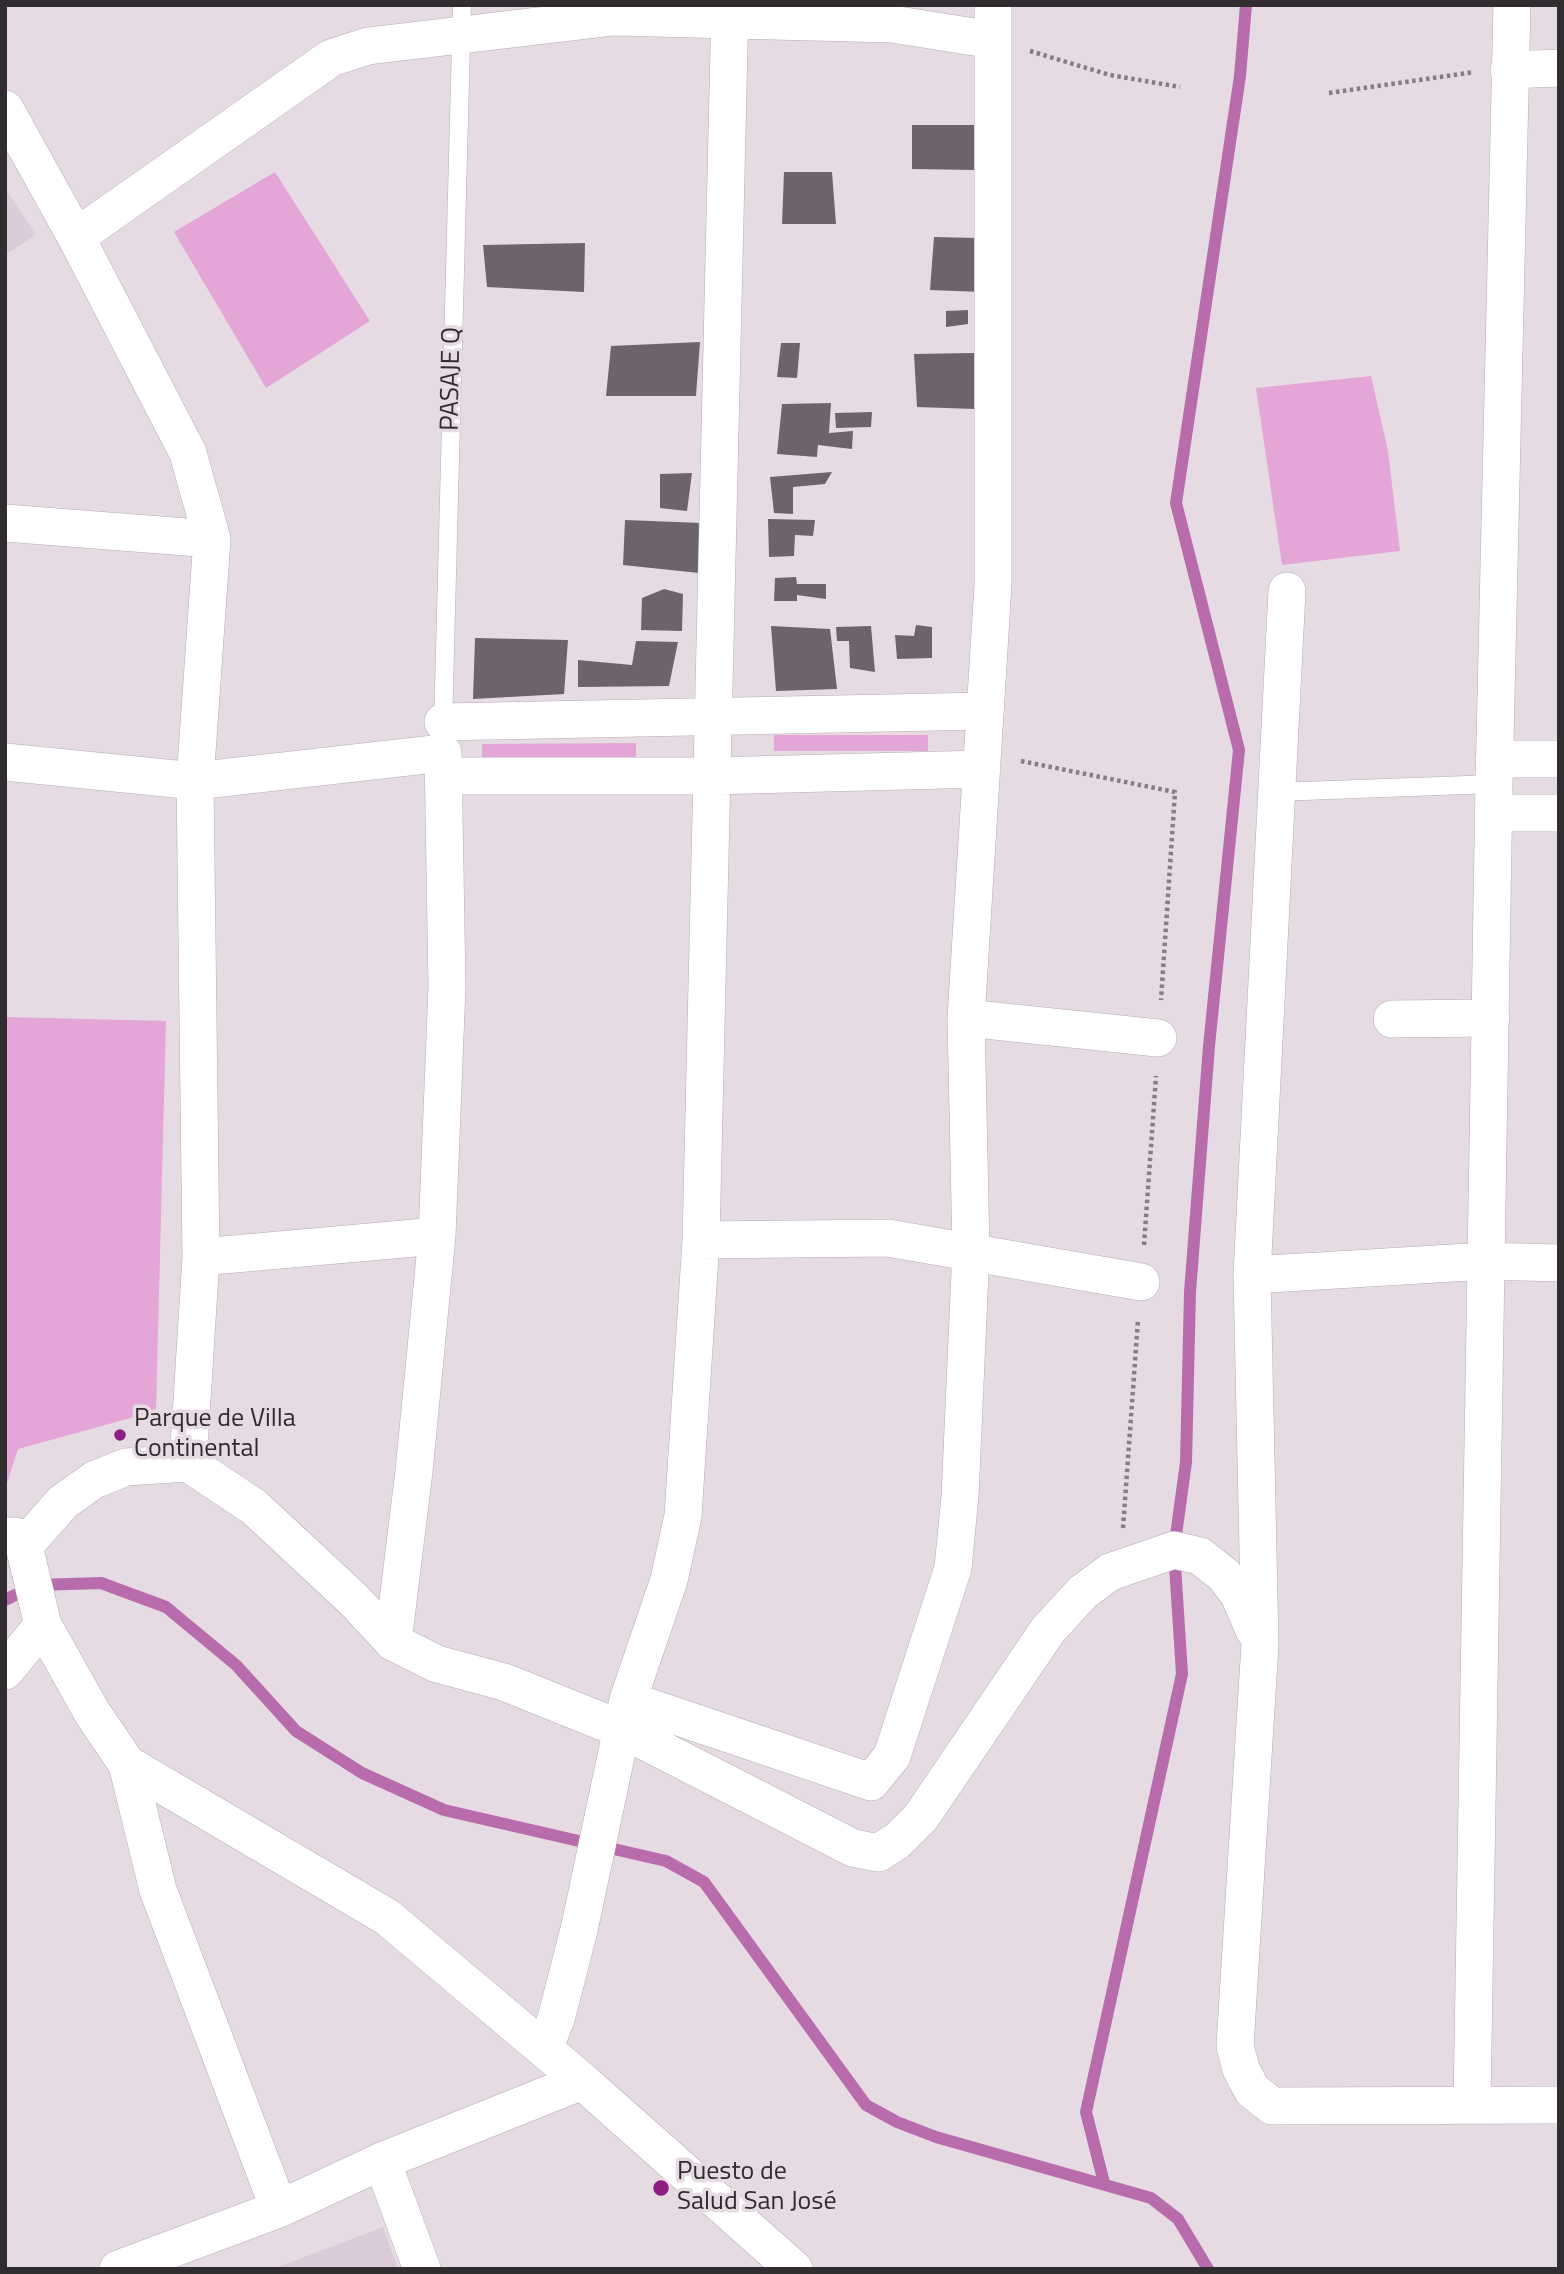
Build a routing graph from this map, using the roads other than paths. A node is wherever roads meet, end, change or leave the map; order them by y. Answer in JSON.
{"nodes":[{"id":1,"x":1512,"y":5,"type":"edge"},
{"id":2,"x":730,"y":13,"type":"edge"},
{"id":3,"x":461,"y":20,"type":"edge"},
{"id":4,"x":993,"y":23,"type":"edge"},
{"id":5,"x":1559,"y":68,"type":"edge"},
{"id":6,"x":1509,"y":70,"type":"junction"},
{"id":7,"x":5,"y":109,"type":"edge"},
{"id":8,"x":76,"y":237,"type":"junction"},
{"id":9,"x":5,"y":523,"type":"edge"},
{"id":10,"x":212,"y":538,"type":"junction"},
{"id":11,"x":1287,"y":591,"type":"dead end"},
{"id":12,"x":985,"y":711,"type":"junction"},
{"id":13,"x":712,"y":717,"type":"junction"},
{"id":14,"x":443,"y":751,"type":"junction"},
{"id":15,"x":1559,"y":758,"type":"edge"},
{"id":16,"x":982,"y":761,"type":"junction"},
{"id":17,"x":5,"y":762,"type":"edge"},
{"id":18,"x":711,"y":776,"type":"junction"},
{"id":19,"x":195,"y":780,"type":"junction"},
{"id":20,"x":1495,"y":785,"type":"junction"},
{"id":21,"x":1276,"y":792,"type":"junction"},
{"id":22,"x":1559,"y":813,"type":"edge"},
{"id":23,"x":966,"y":1018,"type":"junction"},
{"id":24,"x":1491,"y":1018,"type":"junction"},
{"id":25,"x":1392,"y":1019,"type":"dead end"},
{"id":26,"x":1158,"y":1038,"type":"road end"},
{"id":27,"x":437,"y":1236,"type":"junction"},
{"id":28,"x":701,"y":1240,"type":"junction"},
{"id":29,"x":971,"y":1250,"type":"junction"},
{"id":30,"x":201,"y":1256,"type":"junction"},
{"id":31,"x":1486,"y":1261,"type":"junction"},
{"id":32,"x":1559,"y":1263,"type":"edge"},
{"id":33,"x":1252,"y":1275,"type":"junction"},
{"id":34,"x":1141,"y":1282,"type":"road end"},
{"id":35,"x":188,"y":1463,"type":"junction"},
{"id":36,"x":19,"y":1545,"type":"edge"},
{"id":37,"x":43,"y":1625,"type":"junction"},
{"id":38,"x":393,"y":1642,"type":"junction"},
{"id":39,"x":1260,"y":1644,"type":"junction"},
{"id":40,"x":5,"y":1671,"type":"edge"},
{"id":41,"x":622,"y":1726,"type":"junction"},
{"id":42,"x":127,"y":1764,"type":"junction"},
{"id":43,"x":550,"y":2034,"type":"junction"},
{"id":44,"x":582,"y":2081,"type":"junction"},
{"id":45,"x":1472,"y":2104,"type":"junction"},
{"id":46,"x":1559,"y":2105,"type":"edge"},
{"id":47,"x":382,"y":2161,"type":"junction"},
{"id":48,"x":279,"y":2209,"type":"junction"},
{"id":49,"x":783,"y":2267,"type":"edge"},
{"id":50,"x":118,"y":2269,"type":"edge"},
{"id":51,"x":422,"y":2269,"type":"edge"}],
"edges":[{"from":1,"to":6,"type":"street"},
{"from":2,"to":3,"type":"street"},
{"from":2,"to":4,"type":"street"},
{"from":2,"to":13,"type":"street"},
{"from":3,"to":8,"type":"street"},
{"from":3,"to":14,"type":"lane","name":"PASAJE Q"},
{"from":4,"to":12,"type":"street"},
{"from":5,"to":6,"type":"street"},
{"from":6,"to":20,"type":"street"},
{"from":7,"to":8,"type":"street"},
{"from":8,"to":10,"type":"street"},
{"from":9,"to":10,"type":"street"},
{"from":10,"to":19,"type":"street"},
{"from":11,"to":21,"type":"street"},
{"from":12,"to":13,"type":"street"},
{"from":12,"to":16,"type":"street"},
{"from":13,"to":14,"type":"street"},
{"from":13,"to":18,"type":"street"},
{"from":14,"to":18,"type":"street"},
{"from":14,"to":19,"type":"street"},
{"from":14,"to":27,"type":"street"},
{"from":15,"to":20,"type":"street"},
{"from":16,"to":18,"type":"street"},
{"from":16,"to":23,"type":"street"},
{"from":17,"to":19,"type":"street"},
{"from":18,"to":28,"type":"street"},
{"from":19,"to":30,"type":"street"},
{"from":20,"to":21,"type":"lane"},
{"from":20,"to":22,"type":"street"},
{"from":20,"to":24,"type":"street"},
{"from":21,"to":33,"type":"street"},
{"from":23,"to":26,"type":"street"},
{"from":23,"to":29,"type":"street"},
{"from":24,"to":25,"type":"street"},
{"from":24,"to":31,"type":"street"},
{"from":27,"to":30,"type":"street"},
{"from":27,"to":38,"type":"street"},
{"from":28,"to":29,"type":"street"},
{"from":28,"to":41,"type":"street"},
{"from":29,"to":34,"type":"street"},
{"from":29,"to":41,"type":"street"},
{"from":30,"to":35,"type":"street"},
{"from":31,"to":32,"type":"street"},
{"from":31,"to":33,"type":"street"},
{"from":31,"to":45,"type":"street"},
{"from":33,"to":39,"type":"street"},
{"from":35,"to":36,"type":"street"},
{"from":35,"to":38,"type":"street"},
{"from":36,"to":37,"type":"street"},
{"from":37,"to":40,"type":"street"},
{"from":37,"to":42,"type":"street"},
{"from":38,"to":41,"type":"street"},
{"from":39,"to":41,"type":"street"},
{"from":39,"to":45,"type":"street"},
{"from":41,"to":43,"type":"street"},
{"from":42,"to":43,"type":"street"},
{"from":42,"to":48,"type":"street"},
{"from":43,"to":44,"type":"street"},
{"from":44,"to":47,"type":"street"},
{"from":44,"to":49,"type":"street"},
{"from":45,"to":46,"type":"street"},
{"from":47,"to":48,"type":"street"},
{"from":47,"to":51,"type":"street"},
{"from":48,"to":50,"type":"street"}]}
